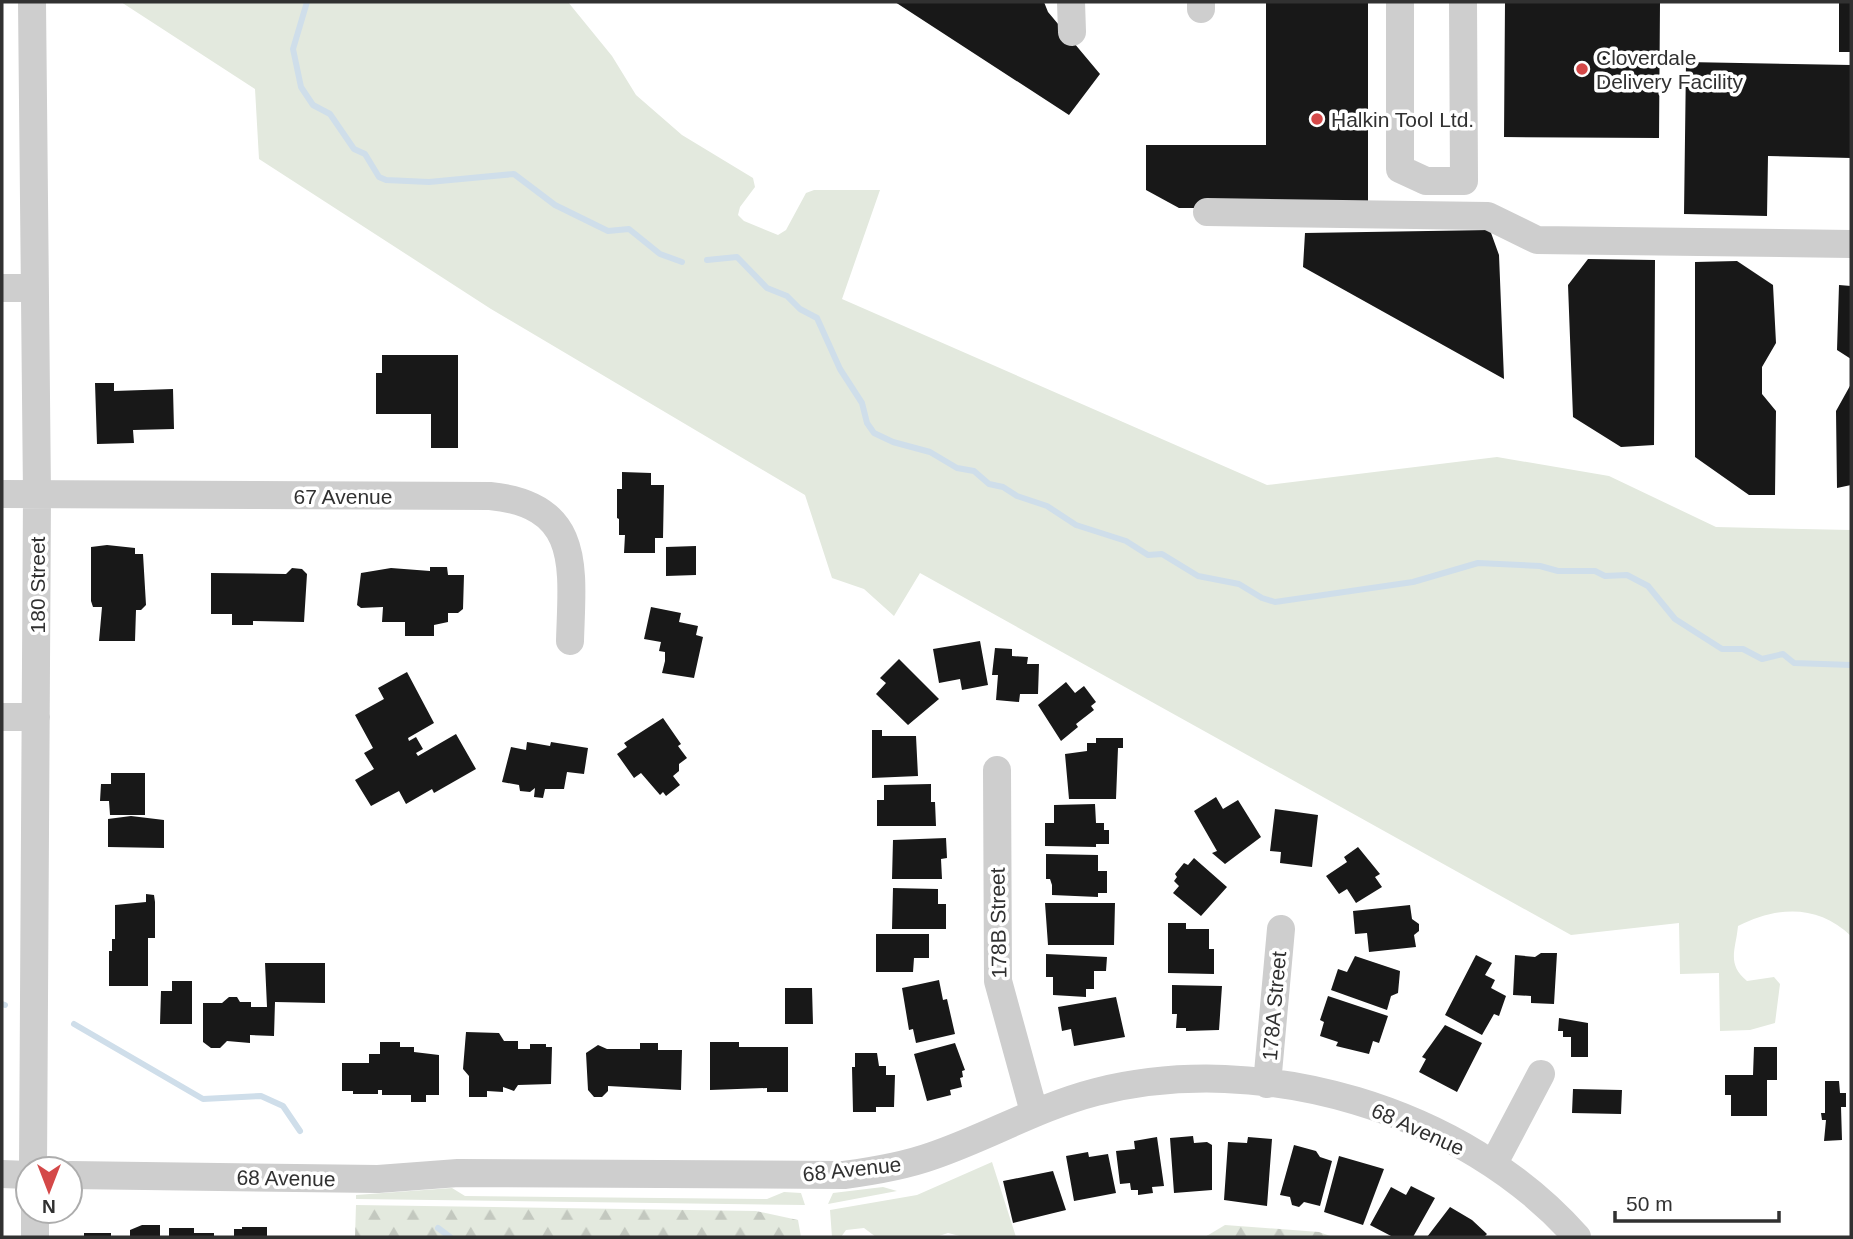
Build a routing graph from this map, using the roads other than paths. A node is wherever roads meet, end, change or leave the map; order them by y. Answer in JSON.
{"nodes":[{"id":1,"x":33,"y":2,"type":"edge"},
{"id":2,"x":1071,"y":2,"type":"edge"},
{"id":3,"x":1400,"y":2,"type":"edge"},
{"id":4,"x":1463,"y":2,"type":"edge"},
{"id":5,"x":1072,"y":32,"type":"dead end"},
{"id":6,"x":1207,"y":212,"type":"dead end"},
{"id":7,"x":1851,"y":244,"type":"edge"},
{"id":8,"x":2,"y":288,"type":"edge"},
{"id":9,"x":34,"y":288,"type":"junction"},
{"id":10,"x":2,"y":495,"type":"edge"},
{"id":11,"x":37,"y":495,"type":"junction"},
{"id":12,"x":570,"y":641,"type":"dead end"},
{"id":13,"x":2,"y":716,"type":"edge"},
{"id":14,"x":36,"y":717,"type":"junction"},
{"id":15,"x":997,"y":771,"type":"dead end"},
{"id":16,"x":1281,"y":929,"type":"dead end"},
{"id":17,"x":1541,"y":1074,"type":"dead end"},
{"id":18,"x":1267,"y":1084,"type":"junction"},
{"id":19,"x":1034,"y":1112,"type":"junction"},
{"id":20,"x":33,"y":1155,"type":"edge"},
{"id":21,"x":1494,"y":1163,"type":"junction"},
{"id":22,"x":84,"y":1175,"type":"edge"},
{"id":23,"x":1577,"y":1237,"type":"edge"}],
"edges":[{"from":1,"to":9,"type":"street","name":"180 Street"},
{"from":2,"to":5,"type":"street"},
{"from":3,"to":4,"type":"street"},
{"from":6,"to":7,"type":"street"},
{"from":8,"to":9,"type":"street"},
{"from":9,"to":11,"type":"street","name":"180 Street"},
{"from":10,"to":11,"type":"street","name":"67 Avenue"},
{"from":11,"to":12,"type":"street","name":"67 Avenue"},
{"from":11,"to":14,"type":"street","name":"180 Street"},
{"from":13,"to":14,"type":"street"},
{"from":14,"to":20,"type":"street","name":"180 Street"},
{"from":15,"to":19,"type":"street","name":"178B Street"},
{"from":16,"to":18,"type":"street","name":"178A Street"},
{"from":17,"to":21,"type":"street"},
{"from":18,"to":19,"type":"street","name":"68 Avenue"},
{"from":18,"to":21,"type":"street","name":"68 Avenue"},
{"from":19,"to":22,"type":"street","name":"68 Avenue"},
{"from":21,"to":23,"type":"street","name":"68 Avenue"}]}
